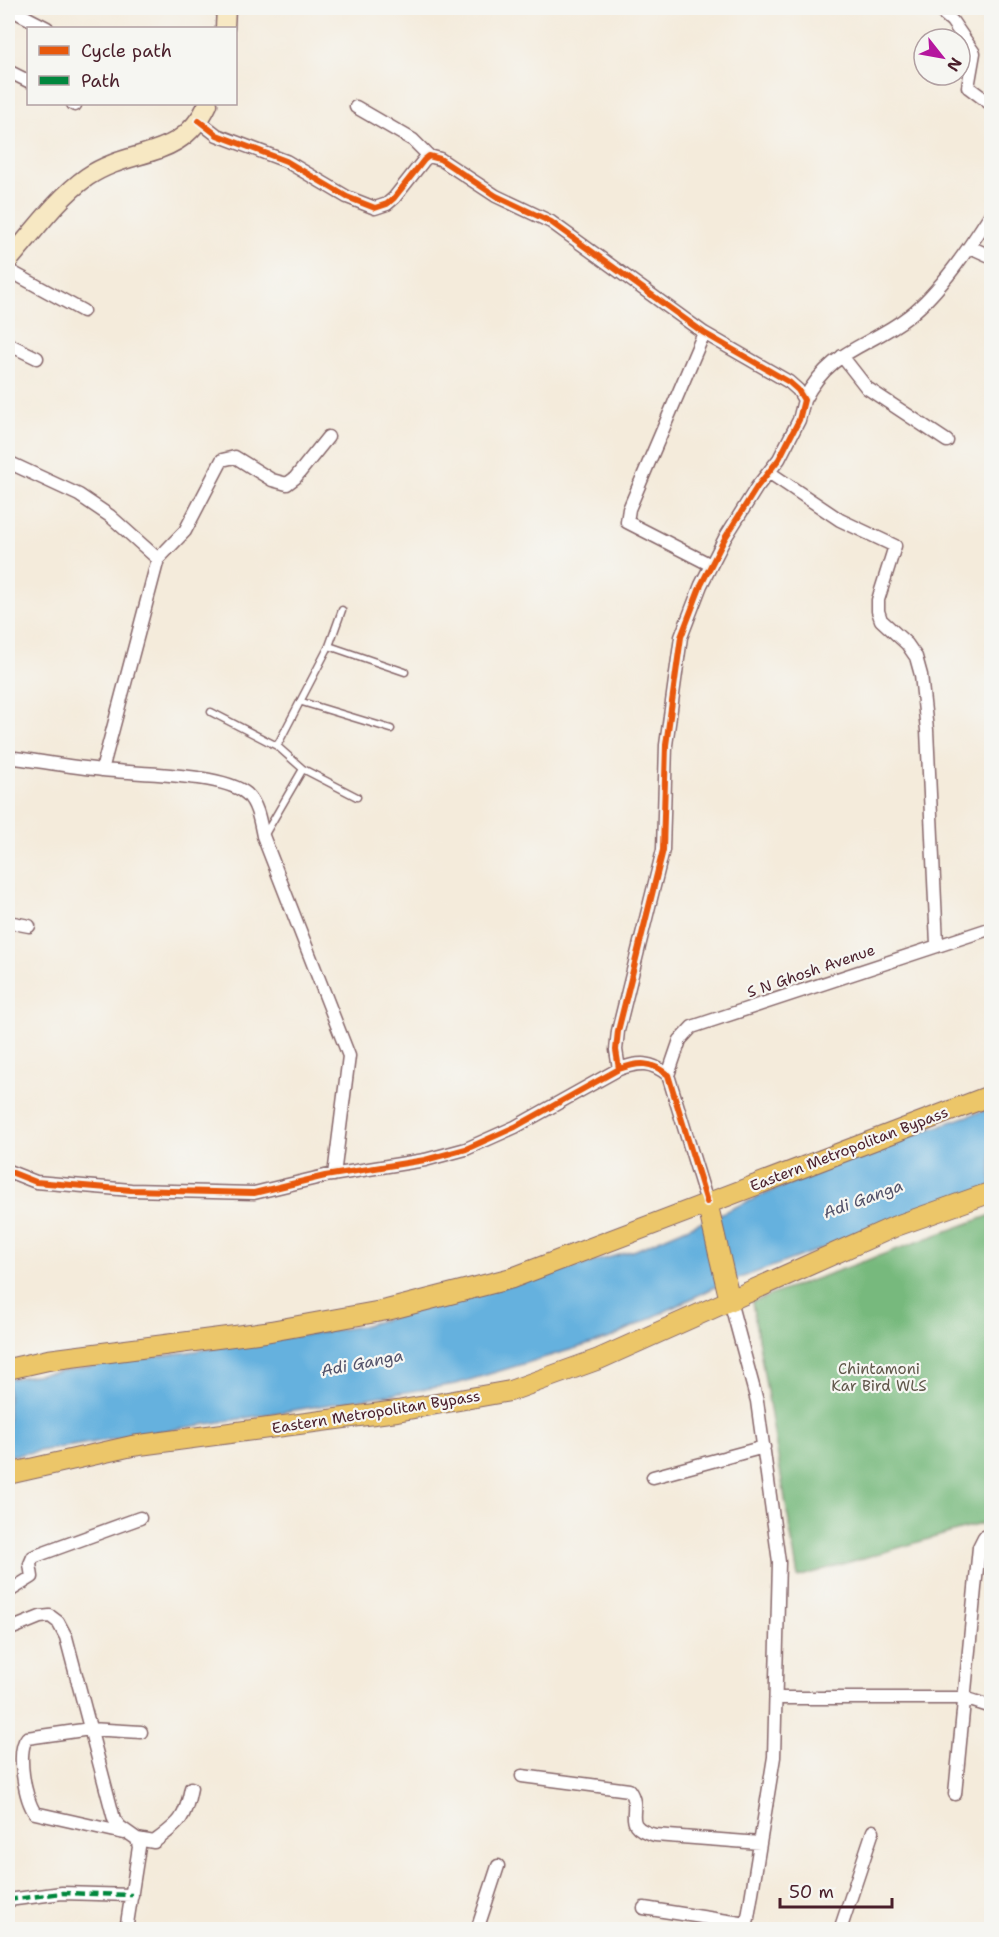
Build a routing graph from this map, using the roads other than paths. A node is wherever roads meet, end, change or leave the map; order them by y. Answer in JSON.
{"nodes":[{"id":1,"x":8,"y":8,"type":"edge"},
{"id":2,"x":226,"y":8,"type":"edge"},
{"id":3,"x":937,"y":8,"type":"edge"},
{"id":4,"x":45,"y":27,"type":"edge"},
{"id":5,"x":225,"y":27,"type":"edge"},
{"id":6,"x":8,"y":71,"type":"edge"},
{"id":7,"x":27,"y":80,"type":"edge"},
{"id":8,"x":207,"y":105,"type":"edge"},
{"id":9,"x":992,"y":105,"type":"edge"},
{"id":10,"x":356,"y":107,"type":"dead end"},
{"id":11,"x":199,"y":121,"type":"junction"},
{"id":12,"x":429,"y":156,"type":"junction"},
{"id":13,"x":992,"y":212,"type":"edge"},
{"id":14,"x":970,"y":247,"type":"junction"},
{"id":15,"x":992,"y":257,"type":"edge"},
{"id":16,"x":8,"y":261,"type":"edge"},
{"id":17,"x":8,"y":270,"type":"edge"},
{"id":18,"x":83,"y":311,"type":"dead end"},
{"id":19,"x":704,"y":333,"type":"junction"},
{"id":20,"x":8,"y":344,"type":"edge"},
{"id":21,"x":842,"y":356,"type":"junction"},
{"id":22,"x":37,"y":358,"type":"dead end"},
{"id":23,"x":804,"y":400,"type":"junction"},
{"id":24,"x":328,"y":437,"type":"dead end"},
{"id":25,"x":946,"y":441,"type":"dead end"},
{"id":26,"x":8,"y":462,"type":"edge"},
{"id":27,"x":770,"y":473,"type":"junction"},
{"id":28,"x":158,"y":559,"type":"junction"},
{"id":29,"x":711,"y":565,"type":"junction"},
{"id":30,"x":342,"y":610,"type":"dead end"},
{"id":31,"x":329,"y":646,"type":"junction"},
{"id":32,"x":405,"y":672,"type":"dead end"},
{"id":33,"x":302,"y":702,"type":"junction"},
{"id":34,"x":211,"y":712,"type":"dead end"},
{"id":35,"x":391,"y":729,"type":"dead end"},
{"id":36,"x":277,"y":746,"type":"junction"},
{"id":37,"x":8,"y":757,"type":"edge"},
{"id":38,"x":303,"y":769,"type":"junction"},
{"id":39,"x":102,"y":770,"type":"junction"},
{"id":40,"x":357,"y":797,"type":"dead end"},
{"id":41,"x":263,"y":836,"type":"junction"},
{"id":42,"x":8,"y":922,"type":"edge"},
{"id":43,"x":29,"y":926,"type":"dead end"},
{"id":44,"x":992,"y":928,"type":"edge"},
{"id":45,"x":937,"y":944,"type":"junction"},
{"id":46,"x":619,"y":1069,"type":"junction"},
{"id":47,"x":668,"y":1074,"type":"junction"},
{"id":48,"x":992,"y":1095,"type":"edge"},
{"id":49,"x":8,"y":1171,"type":"edge"},
{"id":50,"x":334,"y":1175,"type":"junction"},
{"id":51,"x":992,"y":1192,"type":"edge"},
{"id":52,"x":707,"y":1202,"type":"junction"},
{"id":53,"x":730,"y":1301,"type":"junction"},
{"id":54,"x":8,"y":1369,"type":"edge"},
{"id":55,"x":764,"y":1447,"type":"junction"},
{"id":56,"x":8,"y":1474,"type":"edge"},
{"id":57,"x":652,"y":1477,"type":"dead end"},
{"id":58,"x":140,"y":1518,"type":"dead end"},
{"id":59,"x":992,"y":1534,"type":"edge"},
{"id":60,"x":8,"y":1592,"type":"edge"},
{"id":61,"x":8,"y":1630,"type":"edge"},
{"id":62,"x":776,"y":1698,"type":"junction"},
{"id":63,"x":964,"y":1698,"type":"junction"},
{"id":64,"x":992,"y":1707,"type":"edge"},
{"id":65,"x":90,"y":1729,"type":"junction"},
{"id":66,"x":141,"y":1732,"type":"dead end"},
{"id":67,"x":522,"y":1776,"type":"dead end"},
{"id":68,"x":190,"y":1788,"type":"dead end"},
{"id":69,"x":955,"y":1794,"type":"dead end"},
{"id":70,"x":873,"y":1831,"type":"dead end"},
{"id":71,"x":134,"y":1836,"type":"junction"},
{"id":72,"x":760,"y":1843,"type":"junction"},
{"id":73,"x":498,"y":1866,"type":"dead end"},
{"id":74,"x":132,"y":1895,"type":"junction"},
{"id":75,"x":8,"y":1900,"type":"edge"},
{"id":76,"x":644,"y":1908,"type":"dead end"},
{"id":77,"x":746,"y":1927,"type":"edge"},
{"id":78,"x":126,"y":1929,"type":"edge"},
{"id":79,"x":477,"y":1929,"type":"edge"},
{"id":80,"x":840,"y":1929,"type":"edge"}],
"edges":[{"from":1,"to":4,"type":"street"},
{"from":2,"to":5,"type":"main road"},
{"from":3,"to":9,"type":"street"},
{"from":6,"to":7,"type":"street"},
{"from":8,"to":11,"type":"main road"},
{"from":10,"to":12,"type":"street"},
{"from":11,"to":12,"type":"street"},
{"from":11,"to":16,"type":"main road"},
{"from":12,"to":19,"type":"street"},
{"from":13,"to":14,"type":"street"},
{"from":14,"to":15,"type":"street"},
{"from":14,"to":21,"type":"street"},
{"from":17,"to":18,"type":"street"},
{"from":19,"to":23,"type":"street"},
{"from":19,"to":29,"type":"street"},
{"from":20,"to":22,"type":"street"},
{"from":21,"to":23,"type":"street"},
{"from":21,"to":25,"type":"street"},
{"from":23,"to":27,"type":"street"},
{"from":24,"to":28,"type":"street"},
{"from":26,"to":28,"type":"street"},
{"from":27,"to":29,"type":"street"},
{"from":27,"to":45,"type":"street"},
{"from":28,"to":39,"type":"street"},
{"from":29,"to":46,"type":"street"},
{"from":30,"to":31,"type":"lane"},
{"from":31,"to":32,"type":"lane"},
{"from":31,"to":33,"type":"lane"},
{"from":33,"to":35,"type":"lane"},
{"from":33,"to":36,"type":"lane"},
{"from":34,"to":36,"type":"lane"},
{"from":36,"to":38,"type":"lane"},
{"from":37,"to":39,"type":"street"},
{"from":38,"to":40,"type":"lane"},
{"from":38,"to":41,"type":"lane"},
{"from":39,"to":41,"type":"street"},
{"from":41,"to":50,"type":"street"},
{"from":42,"to":43,"type":"street"},
{"from":44,"to":45,"type":"street","name":"S N Ghosh Avenue"},
{"from":45,"to":47,"type":"street","name":"S N Ghosh Avenue"},
{"from":46,"to":47,"type":"street"},
{"from":46,"to":50,"type":"street"},
{"from":47,"to":52,"type":"street"},
{"from":48,"to":52,"type":"main road","name":"Eastern Metropolitan Bypass"},
{"from":49,"to":50,"type":"street"},
{"from":51,"to":53,"type":"main road","name":"Eastern Metropolitan Bypass"},
{"from":52,"to":53,"type":"main road"},
{"from":52,"to":54,"type":"main road","name":"Eastern Metropolitan Bypass"},
{"from":53,"to":55,"type":"street"},
{"from":53,"to":56,"type":"main road","name":"Eastern Metropolitan Bypass"},
{"from":55,"to":57,"type":"street"},
{"from":55,"to":62,"type":"street"},
{"from":58,"to":60,"type":"street"},
{"from":59,"to":63,"type":"street"},
{"from":61,"to":65,"type":"street"},
{"from":62,"to":63,"type":"street"},
{"from":62,"to":72,"type":"street"},
{"from":63,"to":64,"type":"street"},
{"from":63,"to":69,"type":"street"},
{"from":65,"to":66,"type":"street"},
{"from":65,"to":71,"type":"street"},
{"from":65,"to":71,"type":"street"},
{"from":67,"to":72,"type":"street"},
{"from":68,"to":71,"type":"street"},
{"from":70,"to":80,"type":"street"},
{"from":71,"to":74,"type":"street"},
{"from":72,"to":77,"type":"street"},
{"from":73,"to":79,"type":"street"},
{"from":74,"to":75,"type":"street"},
{"from":74,"to":78,"type":"street"},
{"from":76,"to":77,"type":"street"}]}
